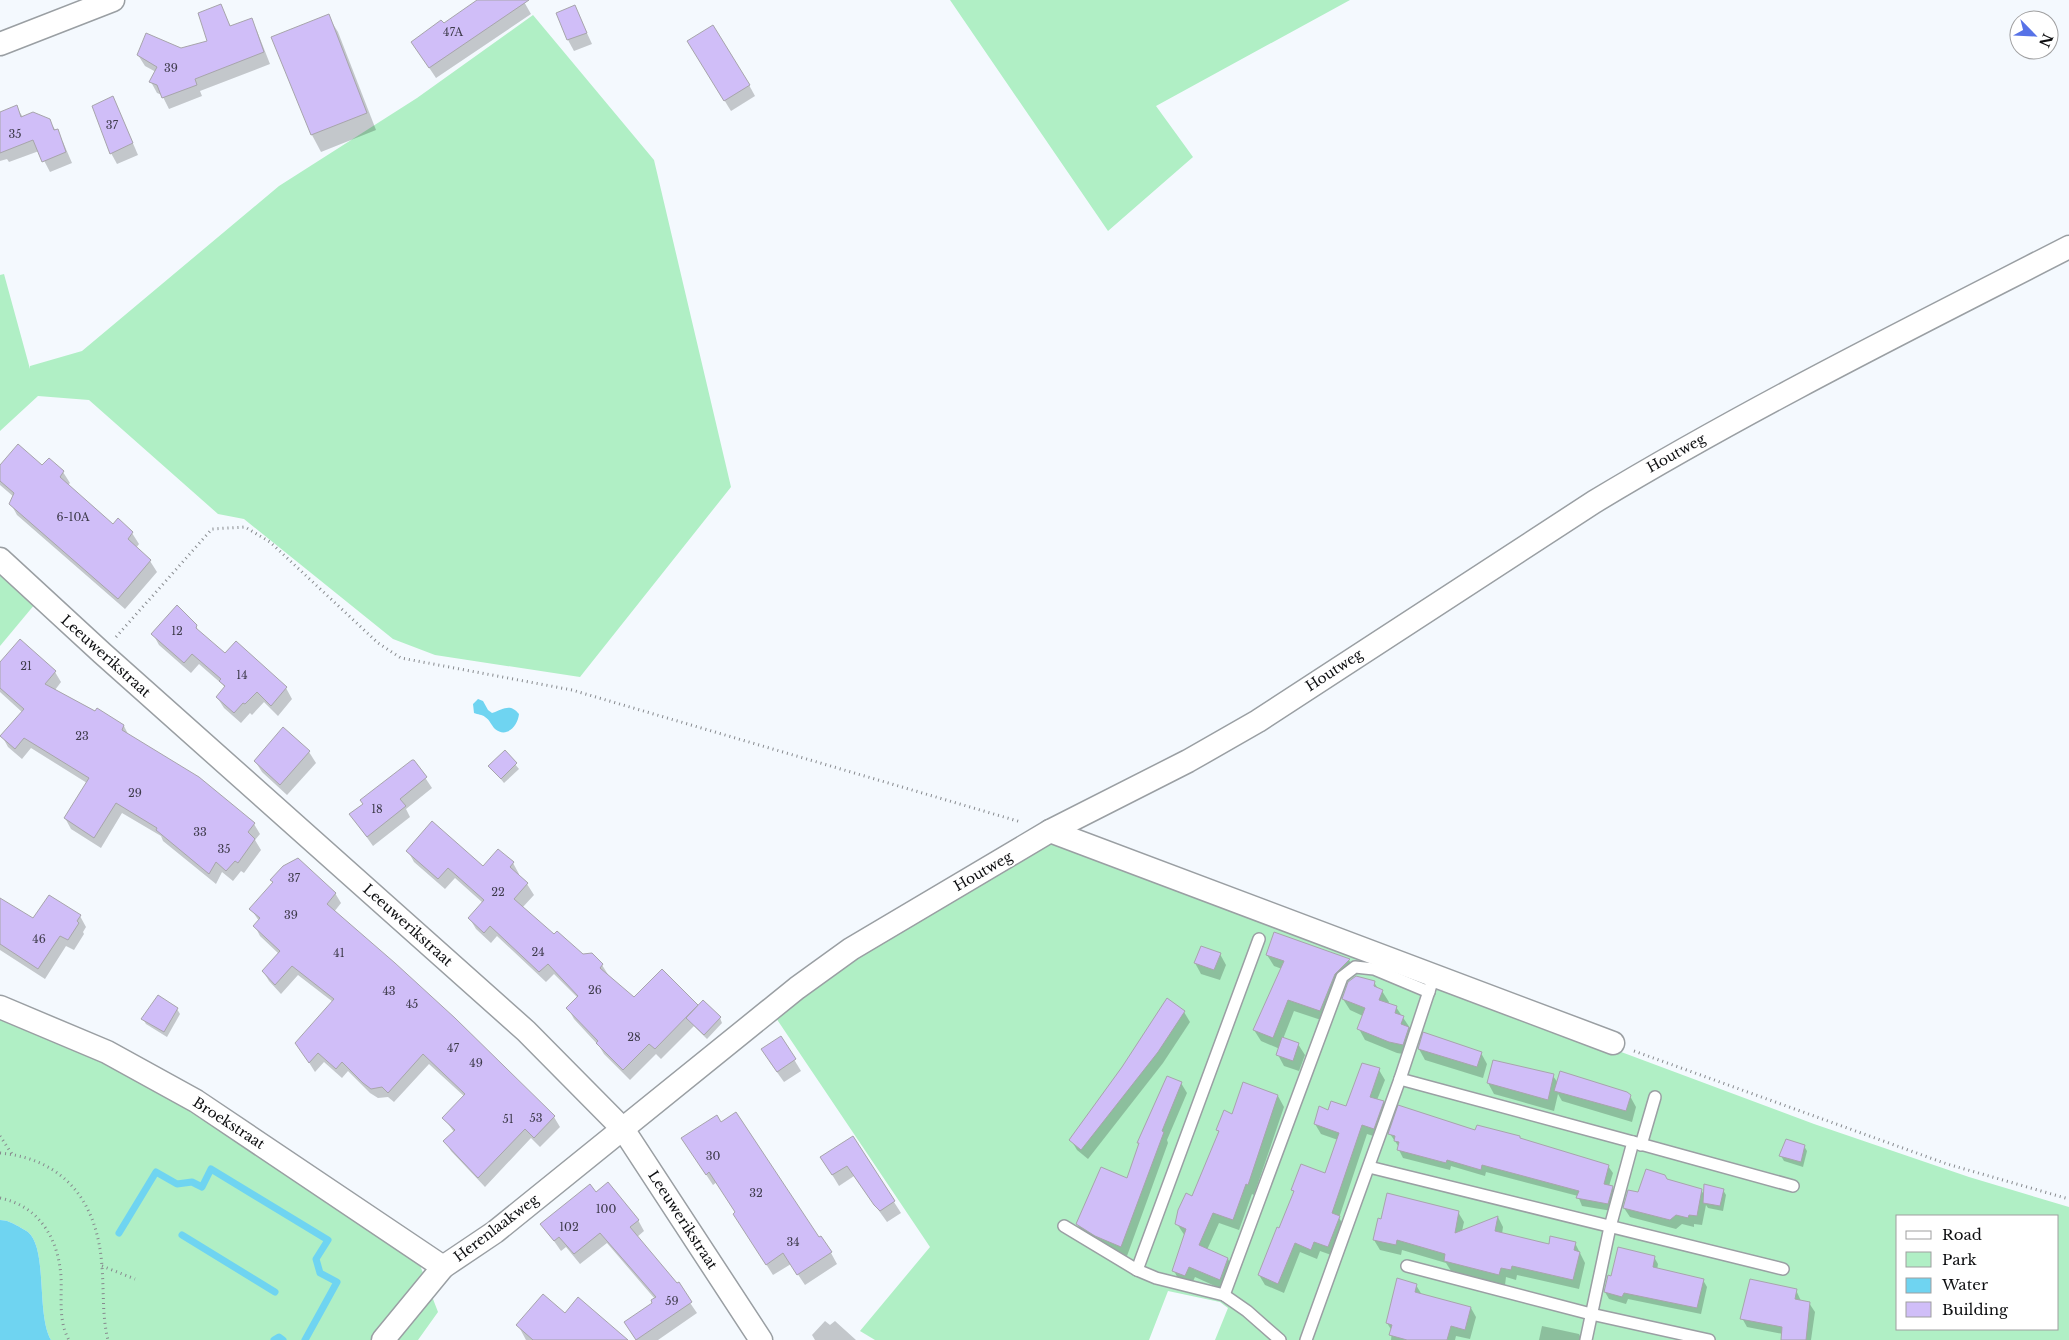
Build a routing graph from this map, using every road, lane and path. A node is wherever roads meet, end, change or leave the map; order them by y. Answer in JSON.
{"nodes":[{"id":1,"x":113,"y":0,"type":"edge"},
{"id":2,"x":0,"y":44,"type":"edge"},
{"id":3,"x":2069,"y":247,"type":"edge"},
{"id":4,"x":0,"y":558,"type":"edge"},
{"id":5,"x":102,"y":653,"type":"junction"},
{"id":6,"x":1050,"y":831,"type":"junction"},
{"id":7,"x":1259,"y":939,"type":"dead end"},
{"id":8,"x":1431,"y":984,"type":"junction"},
{"id":9,"x":0,"y":1006,"type":"edge"},
{"id":10,"x":1613,"y":1043,"type":"joint"},
{"id":11,"x":1400,"y":1079,"type":"junction"},
{"id":12,"x":1655,"y":1098,"type":"dead end"},
{"id":13,"x":623,"y":1129,"type":"junction"},
{"id":14,"x":0,"y":1136,"type":"edge"},
{"id":15,"x":1637,"y":1144,"type":"junction"},
{"id":16,"x":0,"y":1153,"type":"edge"},
{"id":17,"x":13,"y":1154,"type":"junction"},
{"id":18,"x":1369,"y":1167,"type":"junction"},
{"id":19,"x":1793,"y":1186,"type":"dead end"},
{"id":20,"x":0,"y":1198,"type":"edge"},
{"id":21,"x":2069,"y":1199,"type":"edge"},
{"id":22,"x":1064,"y":1226,"type":"dead end"},
{"id":23,"x":1610,"y":1227,"type":"junction"},
{"id":24,"x":102,"y":1266,"type":"junction"},
{"id":25,"x":1407,"y":1266,"type":"dead end"},
{"id":26,"x":443,"y":1267,"type":"junction"},
{"id":27,"x":1783,"y":1269,"type":"dead end"},
{"id":28,"x":1137,"y":1270,"type":"junction"},
{"id":29,"x":135,"y":1279,"type":"dead end"},
{"id":30,"x":1224,"y":1295,"type":"junction"},
{"id":31,"x":1591,"y":1314,"type":"junction"},
{"id":32,"x":69,"y":1340,"type":"edge"},
{"id":33,"x":108,"y":1340,"type":"edge"},
{"id":34,"x":383,"y":1340,"type":"edge"},
{"id":35,"x":761,"y":1340,"type":"edge"},
{"id":36,"x":1280,"y":1340,"type":"edge"},
{"id":37,"x":1306,"y":1340,"type":"edge"},
{"id":38,"x":1586,"y":1340,"type":"edge"},
{"id":39,"x":1709,"y":1340,"type":"edge"}],
"edges":[{"from":1,"to":2,"type":"street"},
{"from":3,"to":6,"type":"street","name":"Houtweg"},
{"from":4,"to":5,"type":"street","name":"Leeuwerikstraat"},
{"from":5,"to":6,"type":"path"},
{"from":5,"to":13,"type":"street","name":"Leeuwerikstraat"},
{"from":6,"to":8,"type":"street"},
{"from":6,"to":13,"type":"street","name":"Houtweg"},
{"from":7,"to":28,"type":"lane"},
{"from":8,"to":10,"type":"street"},
{"from":8,"to":11,"type":"lane"},
{"from":8,"to":30,"type":"lane"},
{"from":9,"to":26,"type":"street","name":"Broekstraat"},
{"from":10,"to":21,"type":"path"},
{"from":11,"to":15,"type":"lane"},
{"from":11,"to":18,"type":"lane"},
{"from":12,"to":15,"type":"lane"},
{"from":13,"to":26,"type":"street","name":"Herenlaakweg"},
{"from":13,"to":35,"type":"street","name":"Leeuwerikstraat"},
{"from":14,"to":17,"type":"path"},
{"from":15,"to":19,"type":"lane"},
{"from":15,"to":23,"type":"lane"},
{"from":16,"to":17,"type":"path"},
{"from":17,"to":24,"type":"path"},
{"from":18,"to":23,"type":"lane"},
{"from":18,"to":37,"type":"lane"},
{"from":20,"to":32,"type":"path"},
{"from":22,"to":28,"type":"lane"},
{"from":23,"to":27,"type":"lane"},
{"from":23,"to":31,"type":"lane"},
{"from":24,"to":29,"type":"path"},
{"from":24,"to":33,"type":"path"},
{"from":25,"to":31,"type":"lane"},
{"from":26,"to":34,"type":"street","name":"Herenlaakweg"},
{"from":28,"to":30,"type":"lane"},
{"from":30,"to":36,"type":"lane"},
{"from":31,"to":38,"type":"lane"},
{"from":31,"to":39,"type":"lane"}]}
